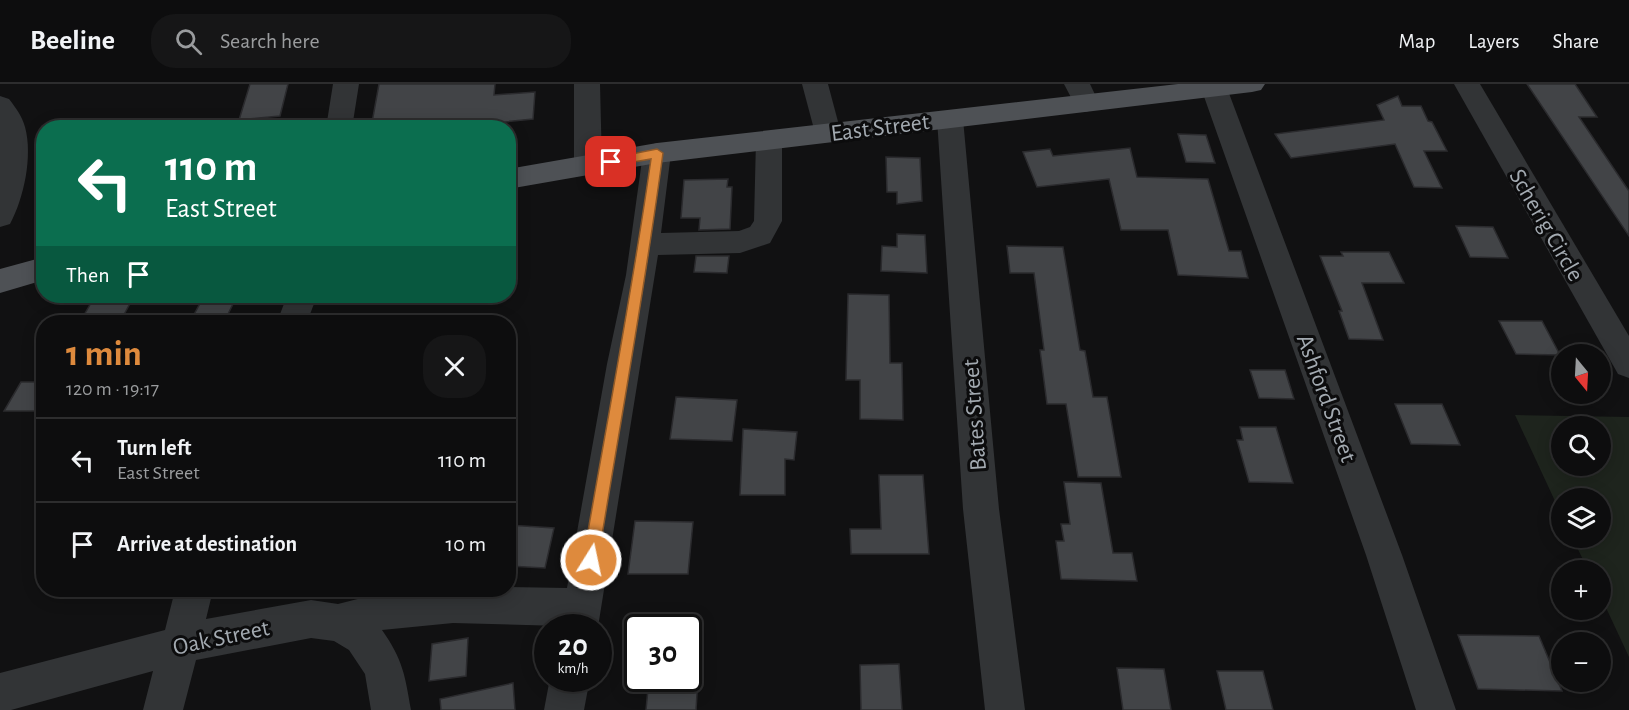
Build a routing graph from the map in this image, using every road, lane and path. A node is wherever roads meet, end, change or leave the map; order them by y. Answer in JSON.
{"nodes":[{"id":1,"x":346,"y":84,"type":"edge"},
{"id":2,"x":587,"y":84,"type":"edge"},
{"id":3,"x":815,"y":84,"type":"edge"},
{"id":4,"x":1252,"y":84,"type":"edge"},
{"id":5,"x":1467,"y":84,"type":"edge"},
{"id":6,"x":1214,"y":88,"type":"junction"},
{"id":7,"x":1081,"y":94,"type":"edge"},
{"id":8,"x":0,"y":105,"type":"edge"},
{"id":9,"x":950,"y":119,"type":"junction"},
{"id":10,"x":340,"y":120,"type":"edge"},
{"id":11,"x":828,"y":133,"type":"junction"},
{"id":12,"x":769,"y":140,"type":"junction"},
{"id":13,"x":657,"y":153,"type":"junction"},
{"id":14,"x":588,"y":166,"type":"junction"},
{"id":15,"x":516,"y":178,"type":"edge"},
{"id":16,"x":0,"y":216,"type":"edge"},
{"id":17,"x":645,"y":244,"type":"junction"},
{"id":18,"x":36,"y":270,"type":"edge"},
{"id":19,"x":0,"y":281,"type":"edge"},
{"id":20,"x":1629,"y":365,"type":"edge"},
{"id":21,"x":192,"y":597,"type":"edge"},
{"id":22,"x":549,"y":614,"type":"edge"},
{"id":23,"x":582,"y":614,"type":"edge"},
{"id":24,"x":338,"y":623,"type":"junction"},
{"id":25,"x":179,"y":645,"type":"junction"},
{"id":26,"x":567,"y":692,"type":"edge"},
{"id":27,"x":0,"y":693,"type":"edge"},
{"id":28,"x":163,"y":710,"type":"edge"},
{"id":29,"x":392,"y":710,"type":"edge"},
{"id":30,"x":564,"y":710,"type":"edge"},
{"id":31,"x":1005,"y":710,"type":"edge"},
{"id":32,"x":1436,"y":710,"type":"edge"}],
"edges":[{"from":1,"to":10,"type":"street"},
{"from":2,"to":14,"type":"street"},
{"from":3,"to":11,"type":"street"},
{"from":4,"to":6,"type":"main road","name":"East Street"},
{"from":5,"to":20,"type":"street","name":"Scherig Circle"},
{"from":6,"to":7,"type":"main road","name":"East Street"},
{"from":6,"to":32,"type":"street","name":"Ashford Street"},
{"from":7,"to":9,"type":"main road","name":"East Street"},
{"from":8,"to":16,"type":"street"},
{"from":9,"to":11,"type":"main road","name":"East Street"},
{"from":9,"to":31,"type":"street","name":"Bates Street"},
{"from":11,"to":12,"type":"main road","name":"East Street"},
{"from":12,"to":13,"type":"main road","name":"East Street"},
{"from":12,"to":17,"type":"street"},
{"from":13,"to":14,"type":"main road","name":"East Street"},
{"from":13,"to":17,"type":"street"},
{"from":14,"to":15,"type":"main road","name":"East Street"},
{"from":17,"to":23,"type":"street"},
{"from":18,"to":19,"type":"main road"},
{"from":21,"to":25,"type":"street"},
{"from":22,"to":24,"type":"street"},
{"from":24,"to":25,"type":"street","name":"Oak Street"},
{"from":24,"to":29,"type":"street","name":"Oak Street"},
{"from":25,"to":27,"type":"street","name":"Oak Street"},
{"from":25,"to":28,"type":"street"},
{"from":26,"to":30,"type":"street"}]}
